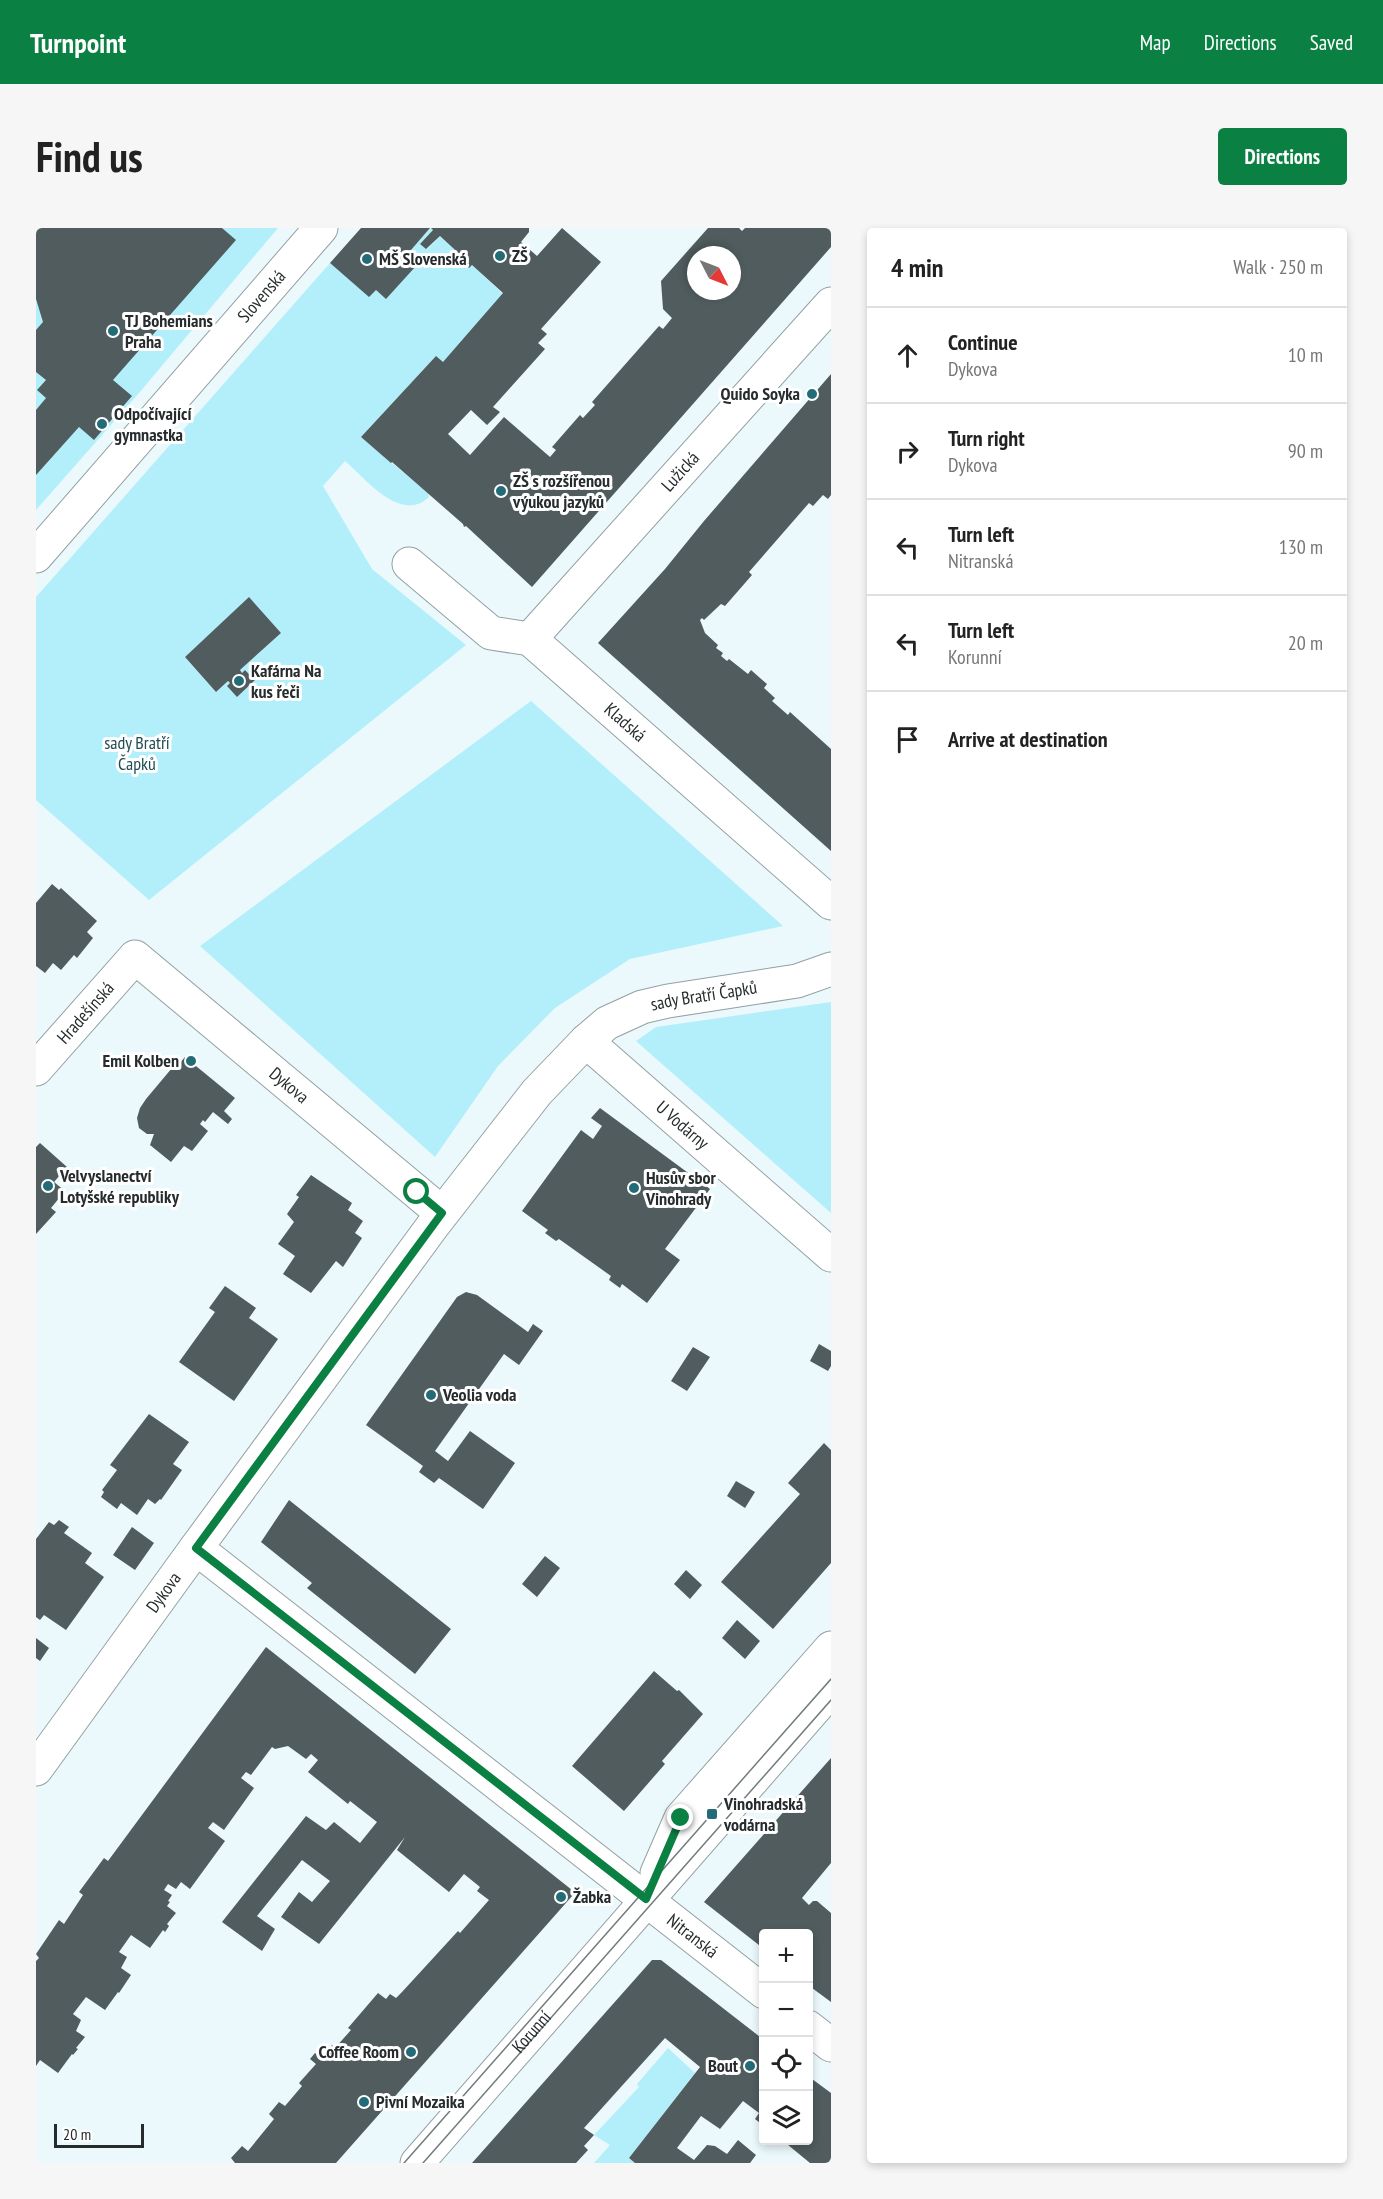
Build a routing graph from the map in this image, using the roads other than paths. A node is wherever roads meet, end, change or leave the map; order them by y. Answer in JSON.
{"nodes":[{"id":1,"x":321,"y":228,"type":"edge"},
{"id":2,"x":831,"y":304,"type":"edge"},
{"id":3,"x":36,"y":556,"type":"edge"},
{"id":4,"x":409,"y":564,"type":"dead end"},
{"id":5,"x":530,"y":639,"type":"junction"},
{"id":6,"x":831,"y":903,"type":"edge"},
{"id":7,"x":135,"y":957,"type":"joint"},
{"id":8,"x":831,"y":969,"type":"edge"},
{"id":9,"x":586,"y":1041,"type":"junction"},
{"id":10,"x":36,"y":1069,"type":"edge"},
{"id":11,"x":442,"y":1213,"type":"junction"},
{"id":12,"x":831,"y":1255,"type":"edge"},
{"id":13,"x":196,"y":1548,"type":"junction"},
{"id":14,"x":831,"y":1648,"type":"edge"},
{"id":15,"x":831,"y":1690,"type":"edge"},
{"id":16,"x":36,"y":1769,"type":"edge"},
{"id":17,"x":646,"y":1899,"type":"junction"},
{"id":18,"x":759,"y":1988,"type":"edge"},
{"id":19,"x":813,"y":2031,"type":"edge"},
{"id":20,"x":831,"y":2045,"type":"edge"},
{"id":21,"x":417,"y":2163,"type":"edge"}],
"edges":[{"from":1,"to":3,"type":"street","name":"Slovenská"},
{"from":2,"to":5,"type":"street","name":"Lužická"},
{"from":4,"to":5,"type":"street"},
{"from":5,"to":6,"type":"street","name":"Kladská"},
{"from":7,"to":10,"type":"street","name":"Hradešínská"},
{"from":7,"to":11,"type":"street","name":"Dykova"},
{"from":8,"to":9,"type":"street","name":"sady Bratří Čapků"},
{"from":9,"to":11,"type":"street","name":"Dykova"},
{"from":9,"to":12,"type":"street","name":"U Vodárny"},
{"from":11,"to":13,"type":"street","name":"Dykova"},
{"from":13,"to":16,"type":"street","name":"Dykova"},
{"from":13,"to":17,"type":"street","name":"Nitranská"},
{"from":14,"to":17,"type":"street","name":"Korunní"},
{"from":15,"to":17,"type":"street","name":"Korunní"},
{"from":17,"to":18,"type":"street","name":"Nitranská"},
{"from":17,"to":21,"type":"street","name":"Korunní"},
{"from":19,"to":20,"type":"street"}]}
